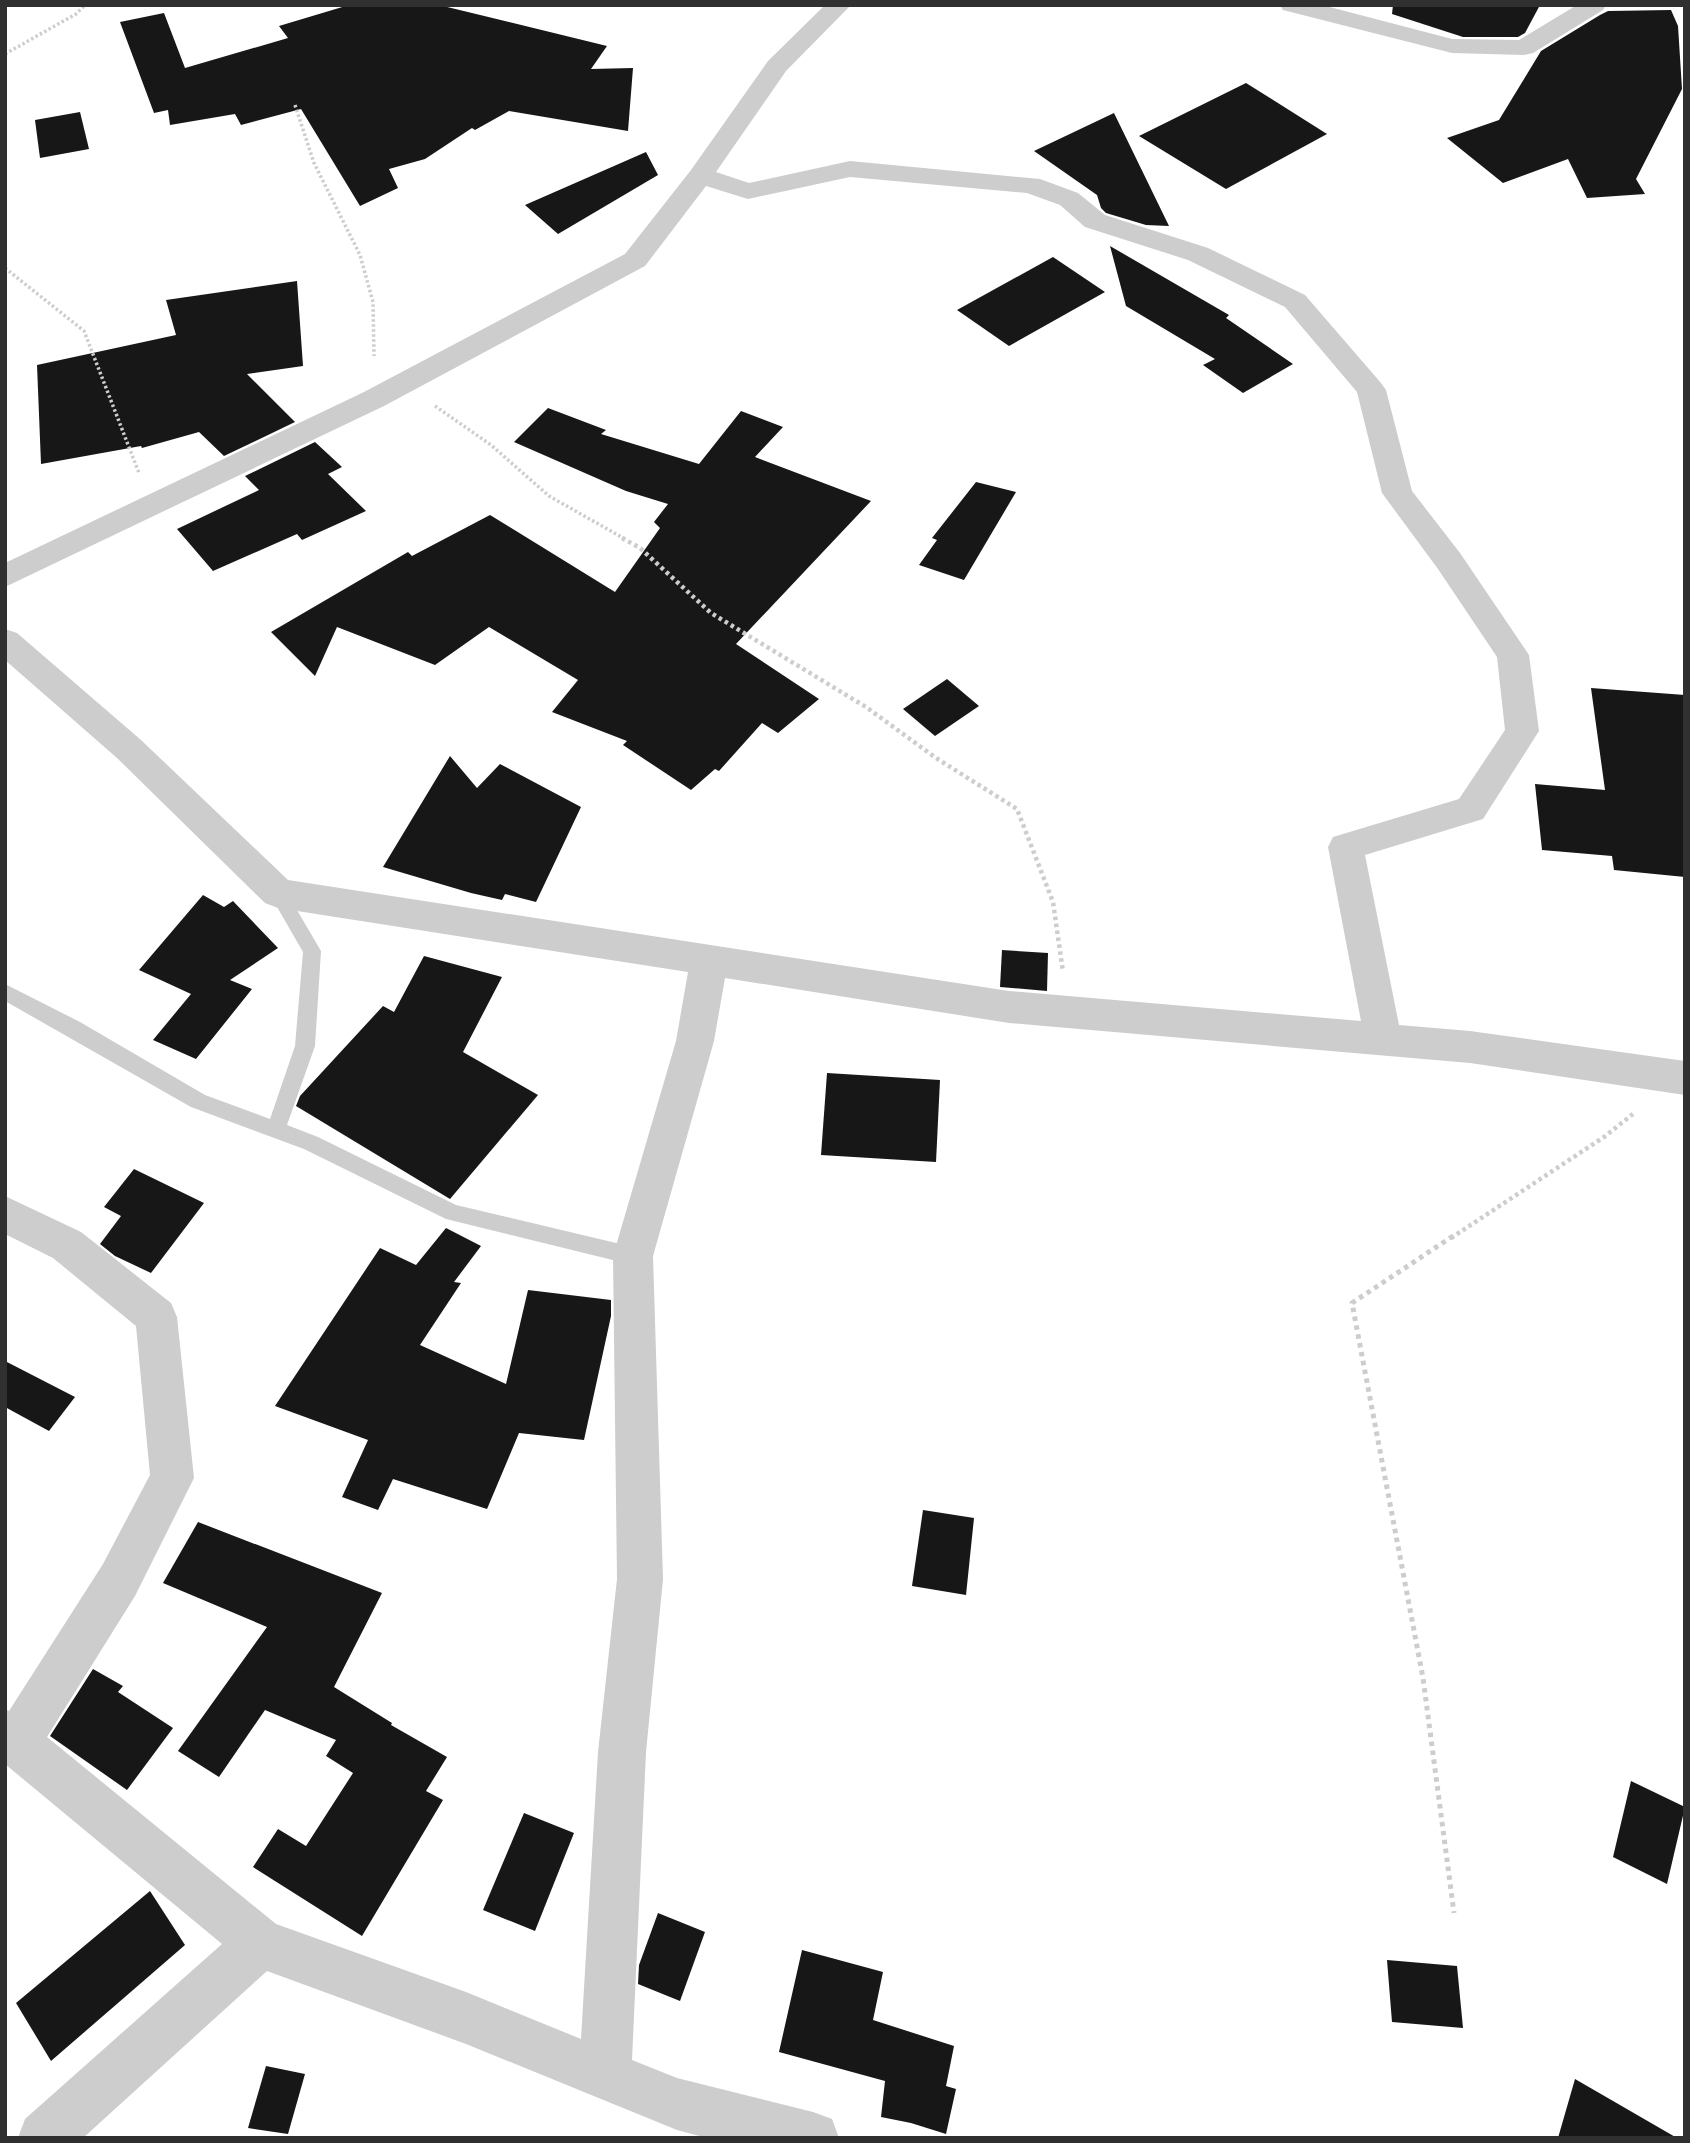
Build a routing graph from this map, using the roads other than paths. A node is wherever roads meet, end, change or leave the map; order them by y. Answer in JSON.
{"nodes":[{"id":1,"x":839,"y":5,"type":"edge"},
{"id":2,"x":1292,"y":5,"type":"edge"},
{"id":3,"x":1594,"y":5,"type":"edge"},
{"id":4,"x":700,"y":176,"type":"junction"},
{"id":5,"x":5,"y":576,"type":"edge"},
{"id":6,"x":5,"y":641,"type":"edge"},
{"id":7,"x":278,"y":893,"type":"junction"},
{"id":8,"x":709,"y":960,"type":"junction"},
{"id":9,"x":5,"y":992,"type":"edge"},
{"id":10,"x":1383,"y":1039,"type":"junction"},
{"id":11,"x":1682,"y":1078,"type":"edge"},
{"id":12,"x":276,"y":1129,"type":"junction"},
{"id":13,"x":5,"y":1214,"type":"edge"},
{"id":14,"x":633,"y":1256,"type":"junction"},
{"id":15,"x":11,"y":1738,"type":"edge"},
{"id":16,"x":260,"y":1943,"type":"junction"},
{"id":17,"x":605,"y":2075,"type":"junction"},
{"id":18,"x":44,"y":2138,"type":"edge"},
{"id":19,"x":813,"y":2138,"type":"edge"}],
"edges":[{"from":1,"to":4,"type":"street"},
{"from":2,"to":3,"type":"street"},
{"from":4,"to":5,"type":"street"},
{"from":4,"to":10,"type":"street"},
{"from":6,"to":7,"type":"street"},
{"from":7,"to":8,"type":"street"},
{"from":7,"to":12,"type":"lane"},
{"from":8,"to":10,"type":"street"},
{"from":8,"to":14,"type":"street"},
{"from":9,"to":12,"type":"lane"},
{"from":10,"to":11,"type":"street"},
{"from":12,"to":14,"type":"lane"},
{"from":13,"to":15,"type":"street"},
{"from":14,"to":17,"type":"street"},
{"from":15,"to":16,"type":"street"},
{"from":16,"to":17,"type":"street"},
{"from":16,"to":18,"type":"street"},
{"from":17,"to":19,"type":"street"}]}
